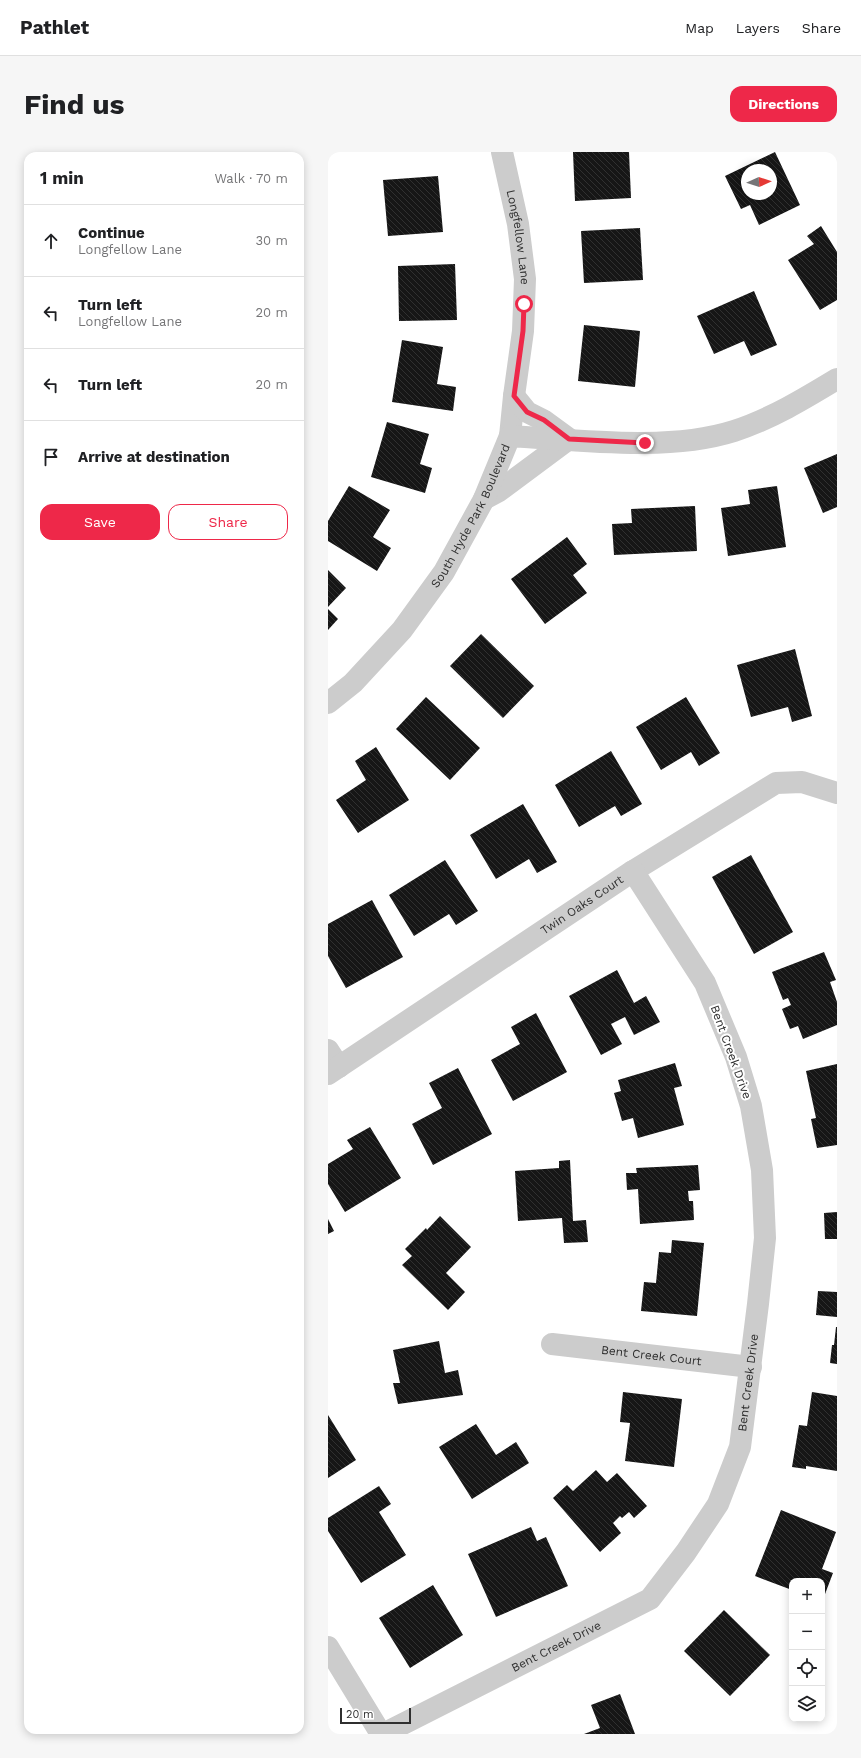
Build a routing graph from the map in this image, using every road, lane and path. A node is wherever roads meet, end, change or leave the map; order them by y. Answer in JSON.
{"nodes":[{"id":1,"x":502,"y":152,"type":"edge"},
{"id":2,"x":837,"y":379,"type":"edge"},
{"id":3,"x":514,"y":396,"type":"junction"},
{"id":4,"x":510,"y":436,"type":"junction"},
{"id":5,"x":569,"y":439,"type":"junction"},
{"id":6,"x":484,"y":499,"type":"junction"},
{"id":7,"x":328,"y":703,"type":"edge"},
{"id":8,"x":837,"y":793,"type":"edge"},
{"id":9,"x":633,"y":871,"type":"junction"},
{"id":10,"x":332,"y":1064,"type":"edge"},
{"id":11,"x":552,"y":1344,"type":"dead end"},
{"id":12,"x":751,"y":1366,"type":"junction"},
{"id":13,"x":328,"y":1647,"type":"edge"},
{"id":14,"x":382,"y":1734,"type":"edge"}],
"edges":[{"from":1,"to":3,"type":"street","name":"Longfellow Lane"},
{"from":2,"to":5,"type":"street","name":"South Hyde Park Boulevard"},
{"from":3,"to":4,"type":"street","name":"Longfellow Lane"},
{"from":3,"to":5,"type":"street"},
{"from":4,"to":5,"type":"street","name":"South Hyde Park Boulevard"},
{"from":4,"to":6,"type":"street","name":"South Hyde Park Boulevard"},
{"from":5,"to":6,"type":"street"},
{"from":6,"to":7,"type":"street","name":"South Hyde Park Boulevard"},
{"from":8,"to":9,"type":"street","name":"Twin Oaks Court"},
{"from":9,"to":10,"type":"street","name":"Twin Oaks Court"},
{"from":9,"to":12,"type":"street","name":"Bent Creek Drive"},
{"from":11,"to":12,"type":"street","name":"Bent Creek Court"},
{"from":12,"to":14,"type":"street","name":"Bent Creek Drive"},
{"from":13,"to":14,"type":"street"}]}
